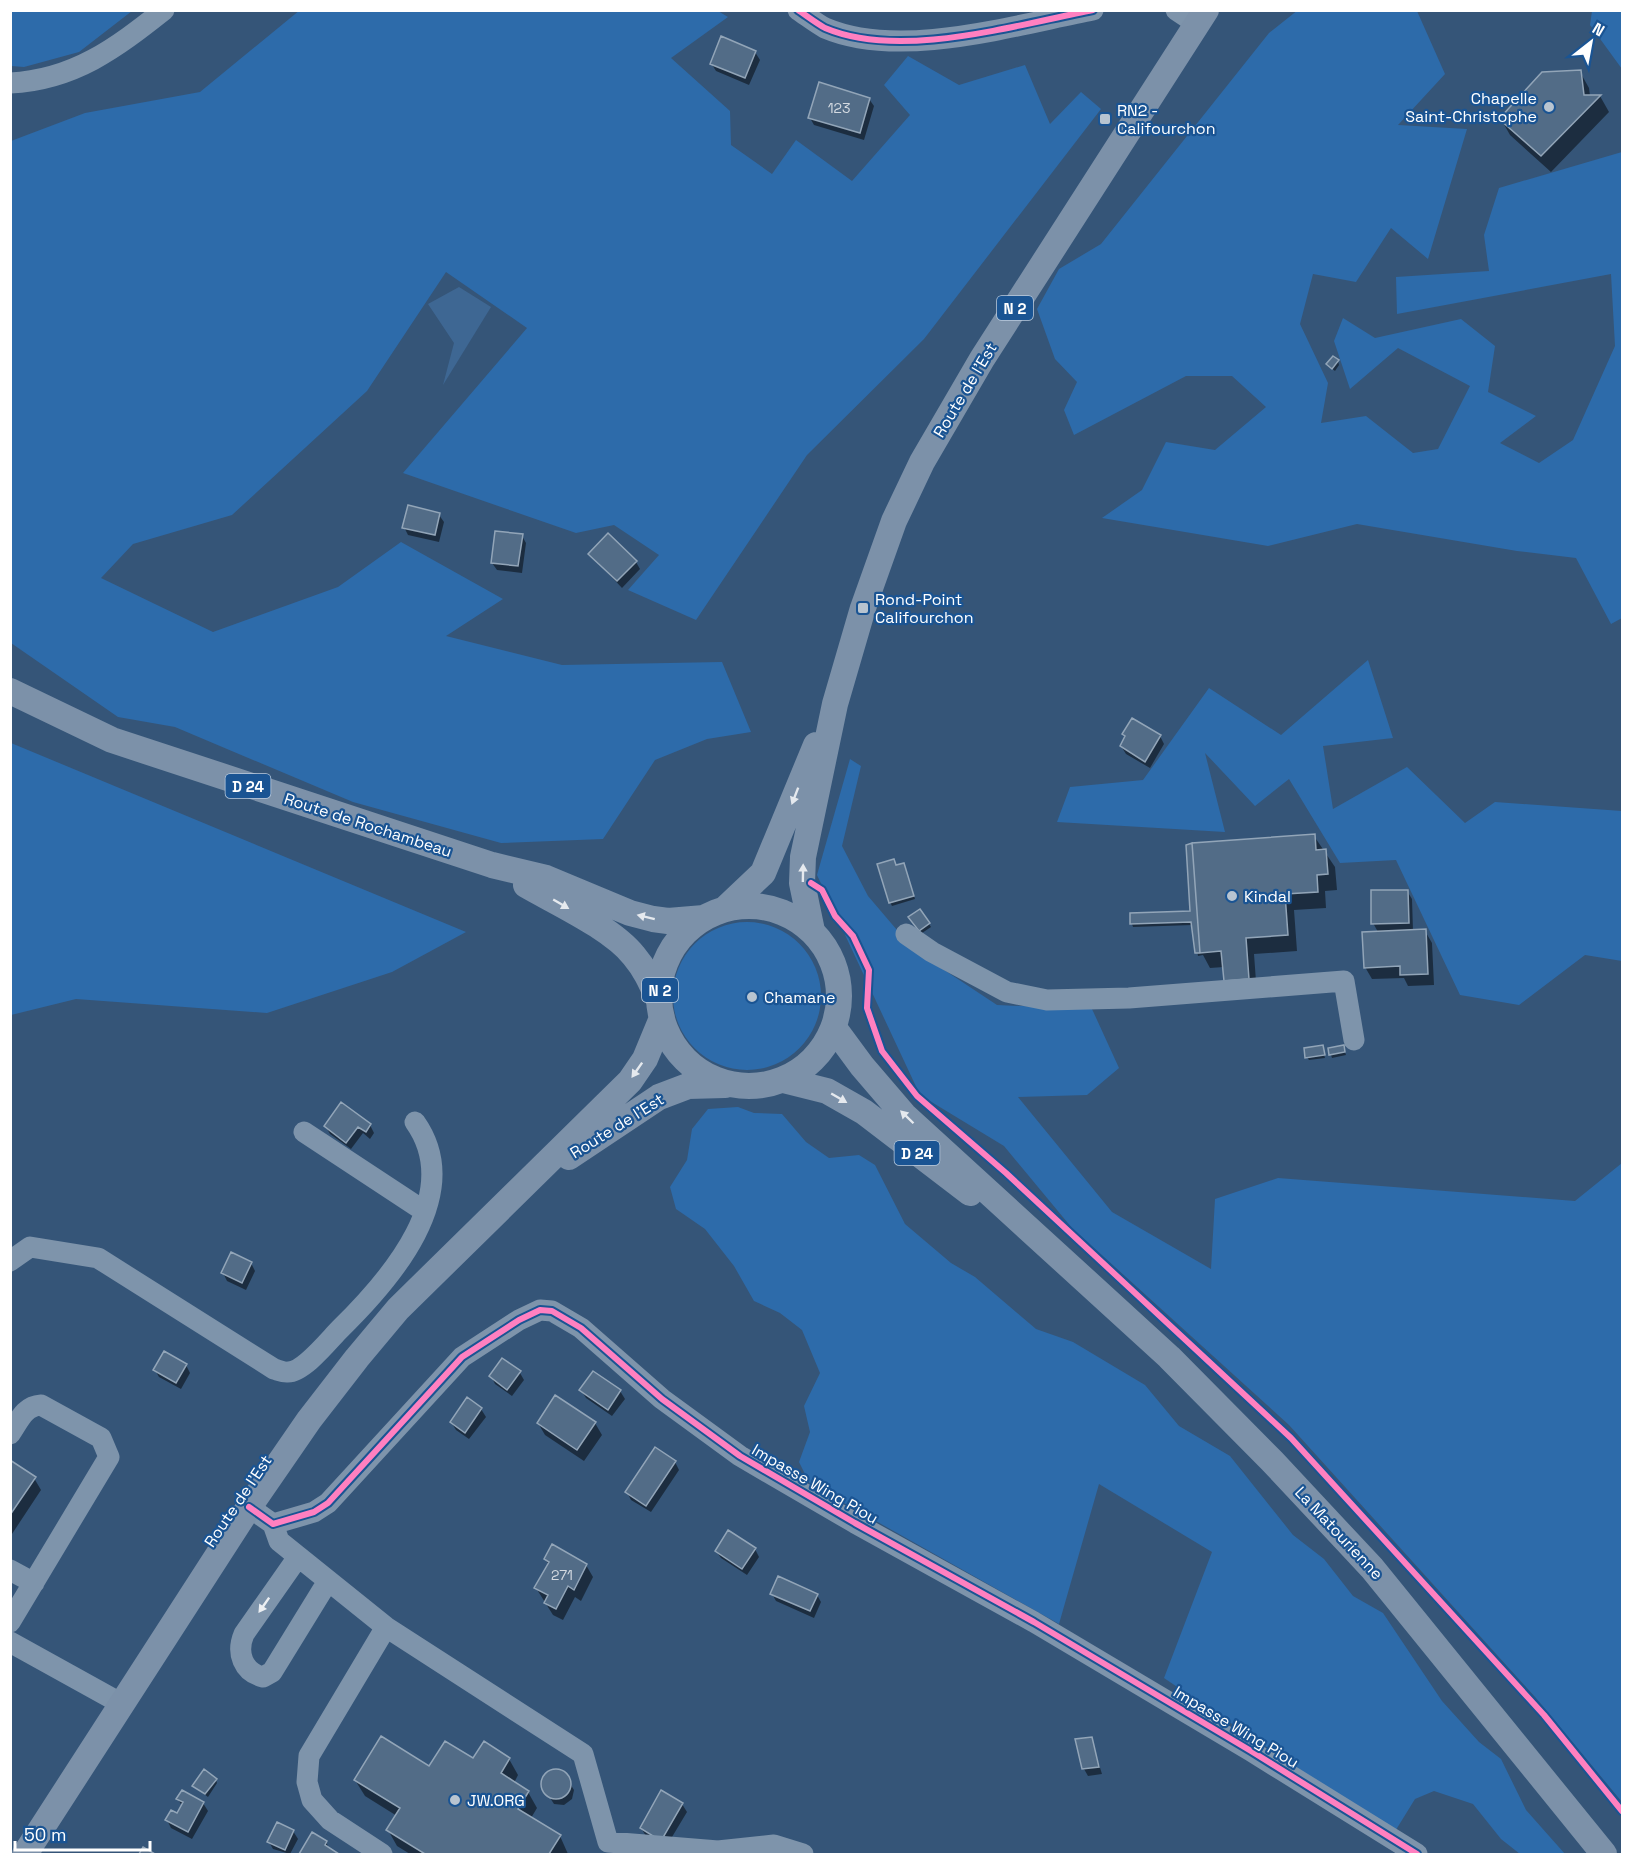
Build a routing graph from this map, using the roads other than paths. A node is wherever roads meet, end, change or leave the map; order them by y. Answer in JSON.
{"nodes":[{"id":1,"x":164,"y":10,"type":"edge"},
{"id":2,"x":798,"y":10,"type":"edge"},
{"id":3,"x":1093,"y":10,"type":"edge"},
{"id":4,"x":1193,"y":15,"type":"edge"},
{"id":5,"x":10,"y":83,"type":"edge"},
{"id":6,"x":10,"y":691,"type":"edge"},
{"id":7,"x":835,"y":704,"type":"junction"},
{"id":8,"x":492,"y":865,"type":"junction"},
{"id":9,"x":715,"y":914,"type":"junction"},
{"id":10,"x":812,"y":931,"type":"junction"},
{"id":11,"x":906,"y":934,"type":"dead end"},
{"id":12,"x":660,"y":1009,"type":"junction"},
{"id":13,"x":834,"y":1028,"type":"junction"},
{"id":14,"x":1354,"y":1040,"type":"dead end"},
{"id":15,"x":783,"y":1080,"type":"junction"},
{"id":16,"x":730,"y":1084,"type":"junction"},
{"id":17,"x":415,"y":1122,"type":"dead end"},
{"id":18,"x":304,"y":1132,"type":"dead end"},
{"id":19,"x":514,"y":1195,"type":"junction"},
{"id":20,"x":424,"y":1211,"type":"junction"},
{"id":21,"x":1042,"y":1242,"type":"junction"},
{"id":22,"x":10,"y":1261,"type":"edge"},
{"id":23,"x":376,"y":1294,"type":"junction"},
{"id":24,"x":398,"y":1309,"type":"junction"},
{"id":25,"x":10,"y":1434,"type":"edge"},
{"id":26,"x":249,"y":1507,"type":"junction"},
{"id":27,"x":273,"y":1524,"type":"junction"},
{"id":28,"x":298,"y":1557,"type":"junction"},
{"id":29,"x":10,"y":1569,"type":"edge"},
{"id":30,"x":328,"y":1581,"type":"junction"},
{"id":31,"x":34,"y":1583,"type":"junction"},
{"id":32,"x":10,"y":1622,"type":"edge"},
{"id":33,"x":387,"y":1626,"type":"junction"},
{"id":34,"x":16,"y":1651,"type":"edge"},
{"id":35,"x":122,"y":1704,"type":"junction"},
{"id":36,"x":603,"y":1848,"type":"edge"},
{"id":37,"x":25,"y":1854,"type":"edge"},
{"id":38,"x":382,"y":1854,"type":"edge"},
{"id":39,"x":803,"y":1854,"type":"edge"},
{"id":40,"x":1417,"y":1854,"type":"edge"},
{"id":41,"x":1604,"y":1854,"type":"edge"}],
"edges":[{"from":1,"to":5,"type":"street"},
{"from":2,"to":3,"type":"street"},
{"from":4,"to":7,"type":"main road","name":"Route de l'Est","number":"N 2"},
{"from":6,"to":8,"type":"main road","name":"Route de Rochambeau","number":"D 24"},
{"from":7,"to":9,"type":"main road","name":"Route de l'Est","number":"N 2","one_way":true},
{"from":10,"to":7,"type":"main road","name":"Route de l'Est","number":"N 2","one_way":true},
{"from":9,"to":8,"type":"main road","name":"Route de Rochambeau","number":"D 24","one_way":true},
{"from":8,"to":12,"type":"main road","name":"Route de Rochambeau","number":"D 24","one_way":true},
{"from":9,"to":10,"type":"main road","number":"N 2"},
{"from":9,"to":12,"type":"main road","number":"N 2"},
{"from":10,"to":13,"type":"main road","number":"N 2"},
{"from":11,"to":14,"type":"street"},
{"from":12,"to":16,"type":"main road","number":"N 2"},
{"from":12,"to":19,"type":"main road","name":"Route de l'Est","number":"N 2","one_way":true},
{"from":13,"to":15,"type":"main road","number":"N 2"},
{"from":21,"to":13,"type":"main road","name":"La Matourienne","number":"D 24","one_way":true},
{"from":15,"to":16,"type":"main road","number":"N 2"},
{"from":15,"to":21,"type":"main road","name":"La Matourienne","number":"D 24","one_way":true},
{"from":16,"to":19,"type":"main road","name":"Route de l'Est","number":"N 2"},
{"from":17,"to":20,"type":"street"},
{"from":18,"to":20,"type":"street"},
{"from":19,"to":24,"type":"main road","name":"Route de l'Est","number":"N 2"},
{"from":20,"to":23,"type":"street"},
{"from":21,"to":41,"type":"main road","name":"La Matourienne","number":"D 24"},
{"from":22,"to":23,"type":"street"},
{"from":23,"to":24,"type":"street"},
{"from":24,"to":26,"type":"main road","name":"Route de l'Est","number":"N 2"},
{"from":25,"to":31,"type":"street"},
{"from":26,"to":27,"type":"street"},
{"from":26,"to":35,"type":"main road","name":"Route de l'Est","number":"N 2"},
{"from":27,"to":28,"type":"street"},
{"from":27,"to":40,"type":"street","name":"Impasse Wing Piou"},
{"from":28,"to":30,"type":"street"},
{"from":28,"to":30,"type":"street","one_way":true},
{"from":29,"to":31,"type":"street"},
{"from":30,"to":33,"type":"street"},
{"from":31,"to":32,"type":"street"},
{"from":33,"to":36,"type":"street"},
{"from":33,"to":38,"type":"street"},
{"from":34,"to":35,"type":"street"},
{"from":35,"to":37,"type":"main road","name":"Route de l'Est","number":"N 2"},
{"from":36,"to":39,"type":"street"}]}
